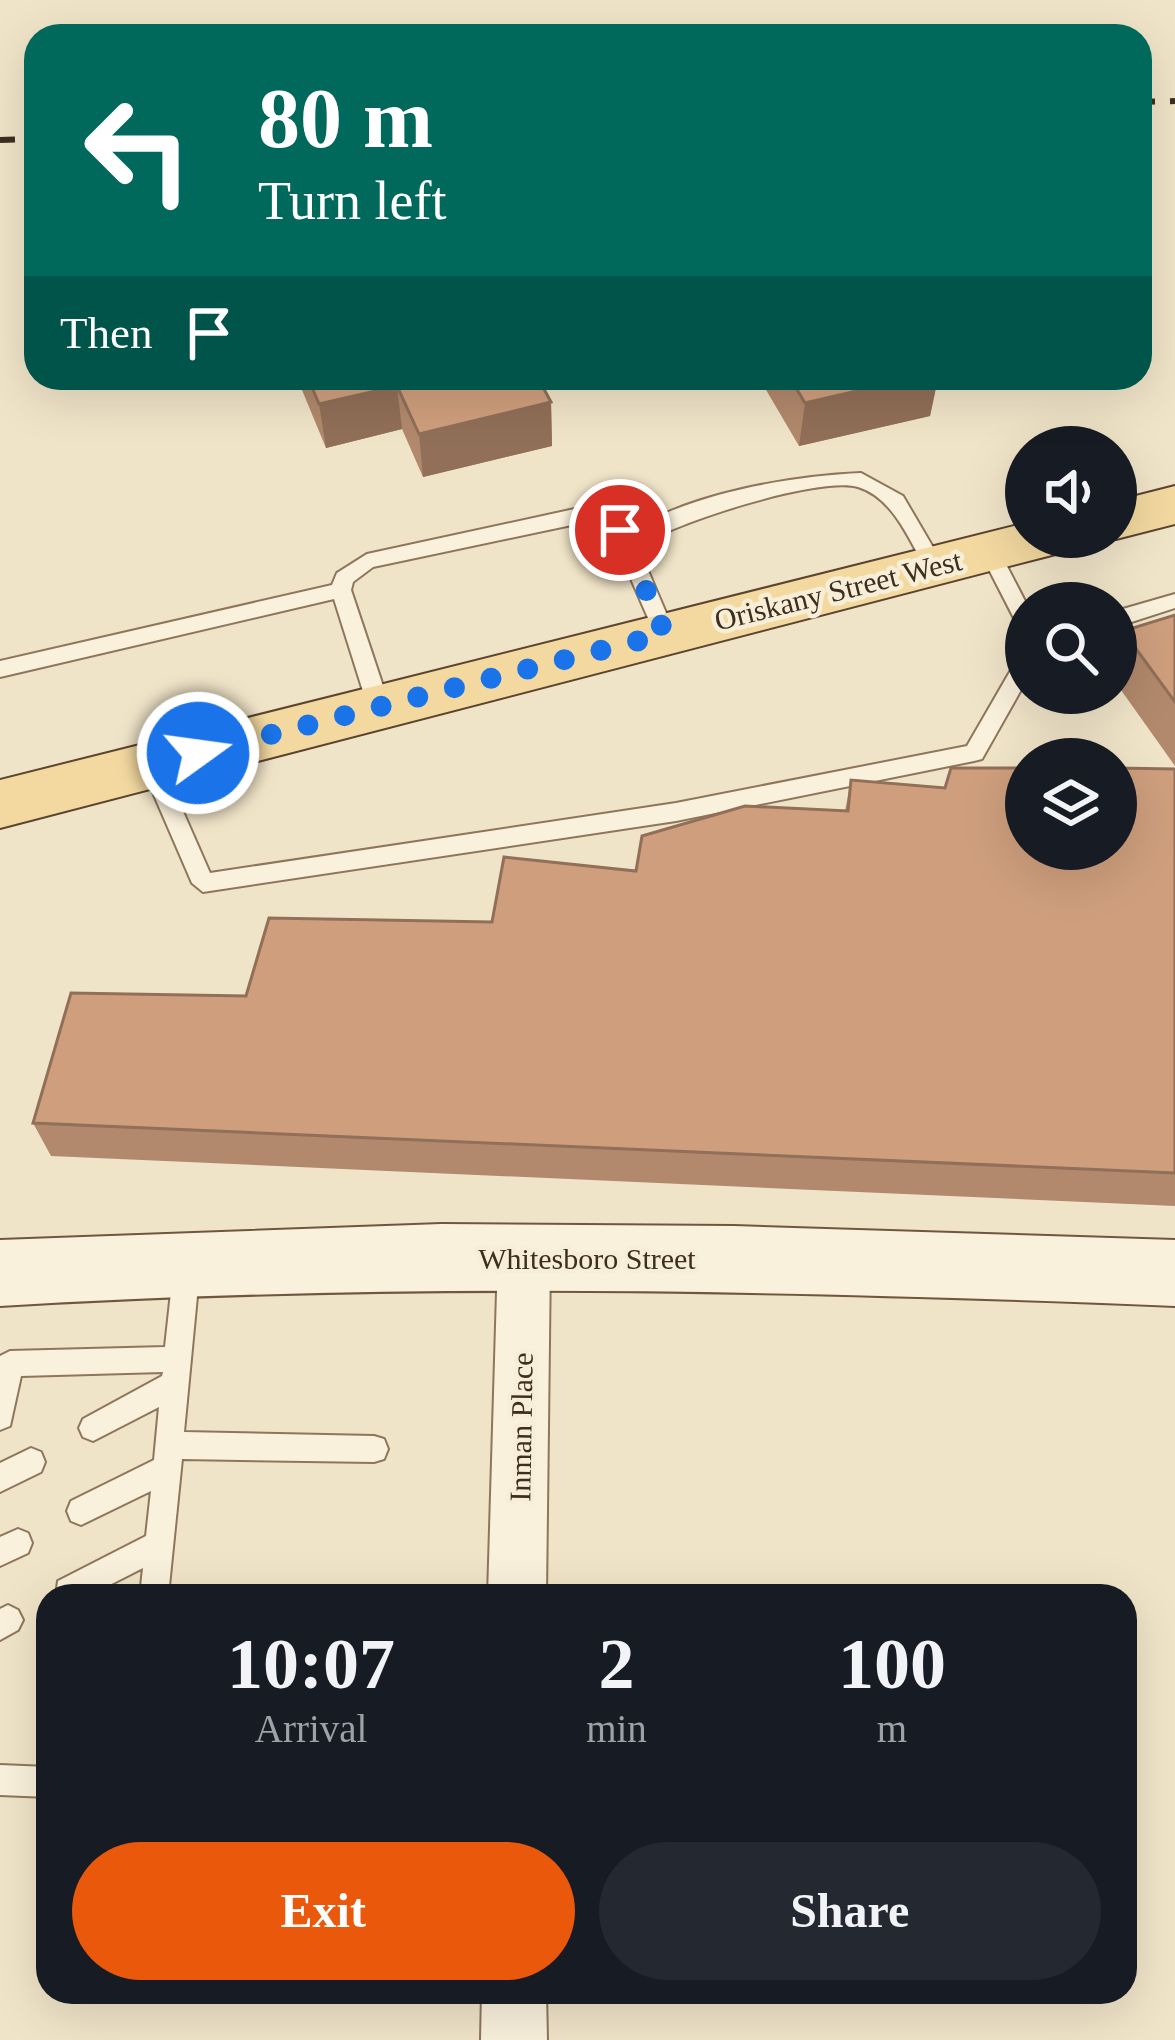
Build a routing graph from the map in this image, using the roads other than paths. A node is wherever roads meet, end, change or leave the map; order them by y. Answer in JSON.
{"nodes":[{"id":1,"x":1175,"y":505,"type":"edge"},
{"id":2,"x":1137,"y":515,"type":"edge"},
{"id":3,"x":627,"y":545,"type":"junction"},
{"id":4,"x":1005,"y":548,"type":"edge"},
{"id":5,"x":990,"y":552,"type":"junction"},
{"id":6,"x":934,"y":566,"type":"junction"},
{"id":7,"x":1005,"y":582,"type":"edge"},
{"id":8,"x":341,"y":590,"type":"junction"},
{"id":9,"x":1175,"y":601,"type":"edge"},
{"id":10,"x":1137,"y":613,"type":"edge"},
{"id":11,"x":665,"y":634,"type":"junction"},
{"id":12,"x":0,"y":669,"type":"edge"},
{"id":13,"x":1005,"y":699,"type":"edge"},
{"id":14,"x":379,"y":707,"type":"junction"},
{"id":15,"x":152,"y":765,"type":"junction"},
{"id":16,"x":0,"y":804,"type":"edge"},
{"id":17,"x":524,"y":1258,"type":"junction"},
{"id":18,"x":187,"y":1262,"type":"junction"},
{"id":19,"x":0,"y":1273,"type":"edge"},
{"id":20,"x":1175,"y":1274,"type":"edge"},
{"id":21,"x":176,"y":1372,"type":"junction"},
{"id":22,"x":0,"y":1418,"type":"edge"},
{"id":23,"x":93,"y":1428,"type":"dead end"},
{"id":24,"x":374,"y":1449,"type":"dead end"},
{"id":25,"x":168,"y":1456,"type":"junction"},
{"id":26,"x":31,"y":1462,"type":"dead end"},
{"id":27,"x":0,"y":1478,"type":"edge"},
{"id":28,"x":81,"y":1511,"type":"dead end"},
{"id":29,"x":159,"y":1544,"type":"junction"},
{"id":30,"x":82,"y":1584,"type":"edge"},
{"id":31,"x":155,"y":1584,"type":"edge"},
{"id":32,"x":518,"y":1584,"type":"edge"},
{"id":33,"x":0,"y":1780,"type":"edge"},
{"id":34,"x":36,"y":1782,"type":"edge"},
{"id":35,"x":514,"y":2004,"type":"edge"},
{"id":36,"x":514,"y":2040,"type":"edge"}],
"edges":[{"from":1,"to":2,"type":"main road"},
{"from":3,"to":6,"type":"lane"},
{"from":3,"to":8,"type":"lane"},
{"from":3,"to":11,"type":"lane"},
{"from":4,"to":5,"type":"main road","name":"Oriskany Street West"},
{"from":5,"to":6,"type":"main road","name":"Oriskany Street West"},
{"from":5,"to":7,"type":"lane"},
{"from":6,"to":11,"type":"main road","name":"Oriskany Street West"},
{"from":8,"to":12,"type":"lane"},
{"from":8,"to":14,"type":"lane"},
{"from":9,"to":10,"type":"lane"},
{"from":11,"to":14,"type":"main road","name":"Oriskany Street West"},
{"from":13,"to":15,"type":"lane"},
{"from":14,"to":15,"type":"main road","name":"Oriskany Street West"},
{"from":15,"to":16,"type":"main road","name":"Oriskany Street West"},
{"from":17,"to":18,"type":"street","name":"Whitesboro Street"},
{"from":17,"to":20,"type":"street","name":"Whitesboro Street"},
{"from":17,"to":32,"type":"street","name":"Inman Place"},
{"from":18,"to":19,"type":"street","name":"Whitesboro Street"},
{"from":18,"to":21,"type":"lane"},
{"from":21,"to":22,"type":"lane"},
{"from":21,"to":23,"type":"lane"},
{"from":21,"to":25,"type":"lane"},
{"from":24,"to":25,"type":"lane"},
{"from":25,"to":28,"type":"lane"},
{"from":25,"to":29,"type":"lane"},
{"from":26,"to":27,"type":"lane"},
{"from":29,"to":30,"type":"lane"},
{"from":29,"to":31,"type":"lane"},
{"from":33,"to":34,"type":"lane"},
{"from":35,"to":36,"type":"street"}]}
